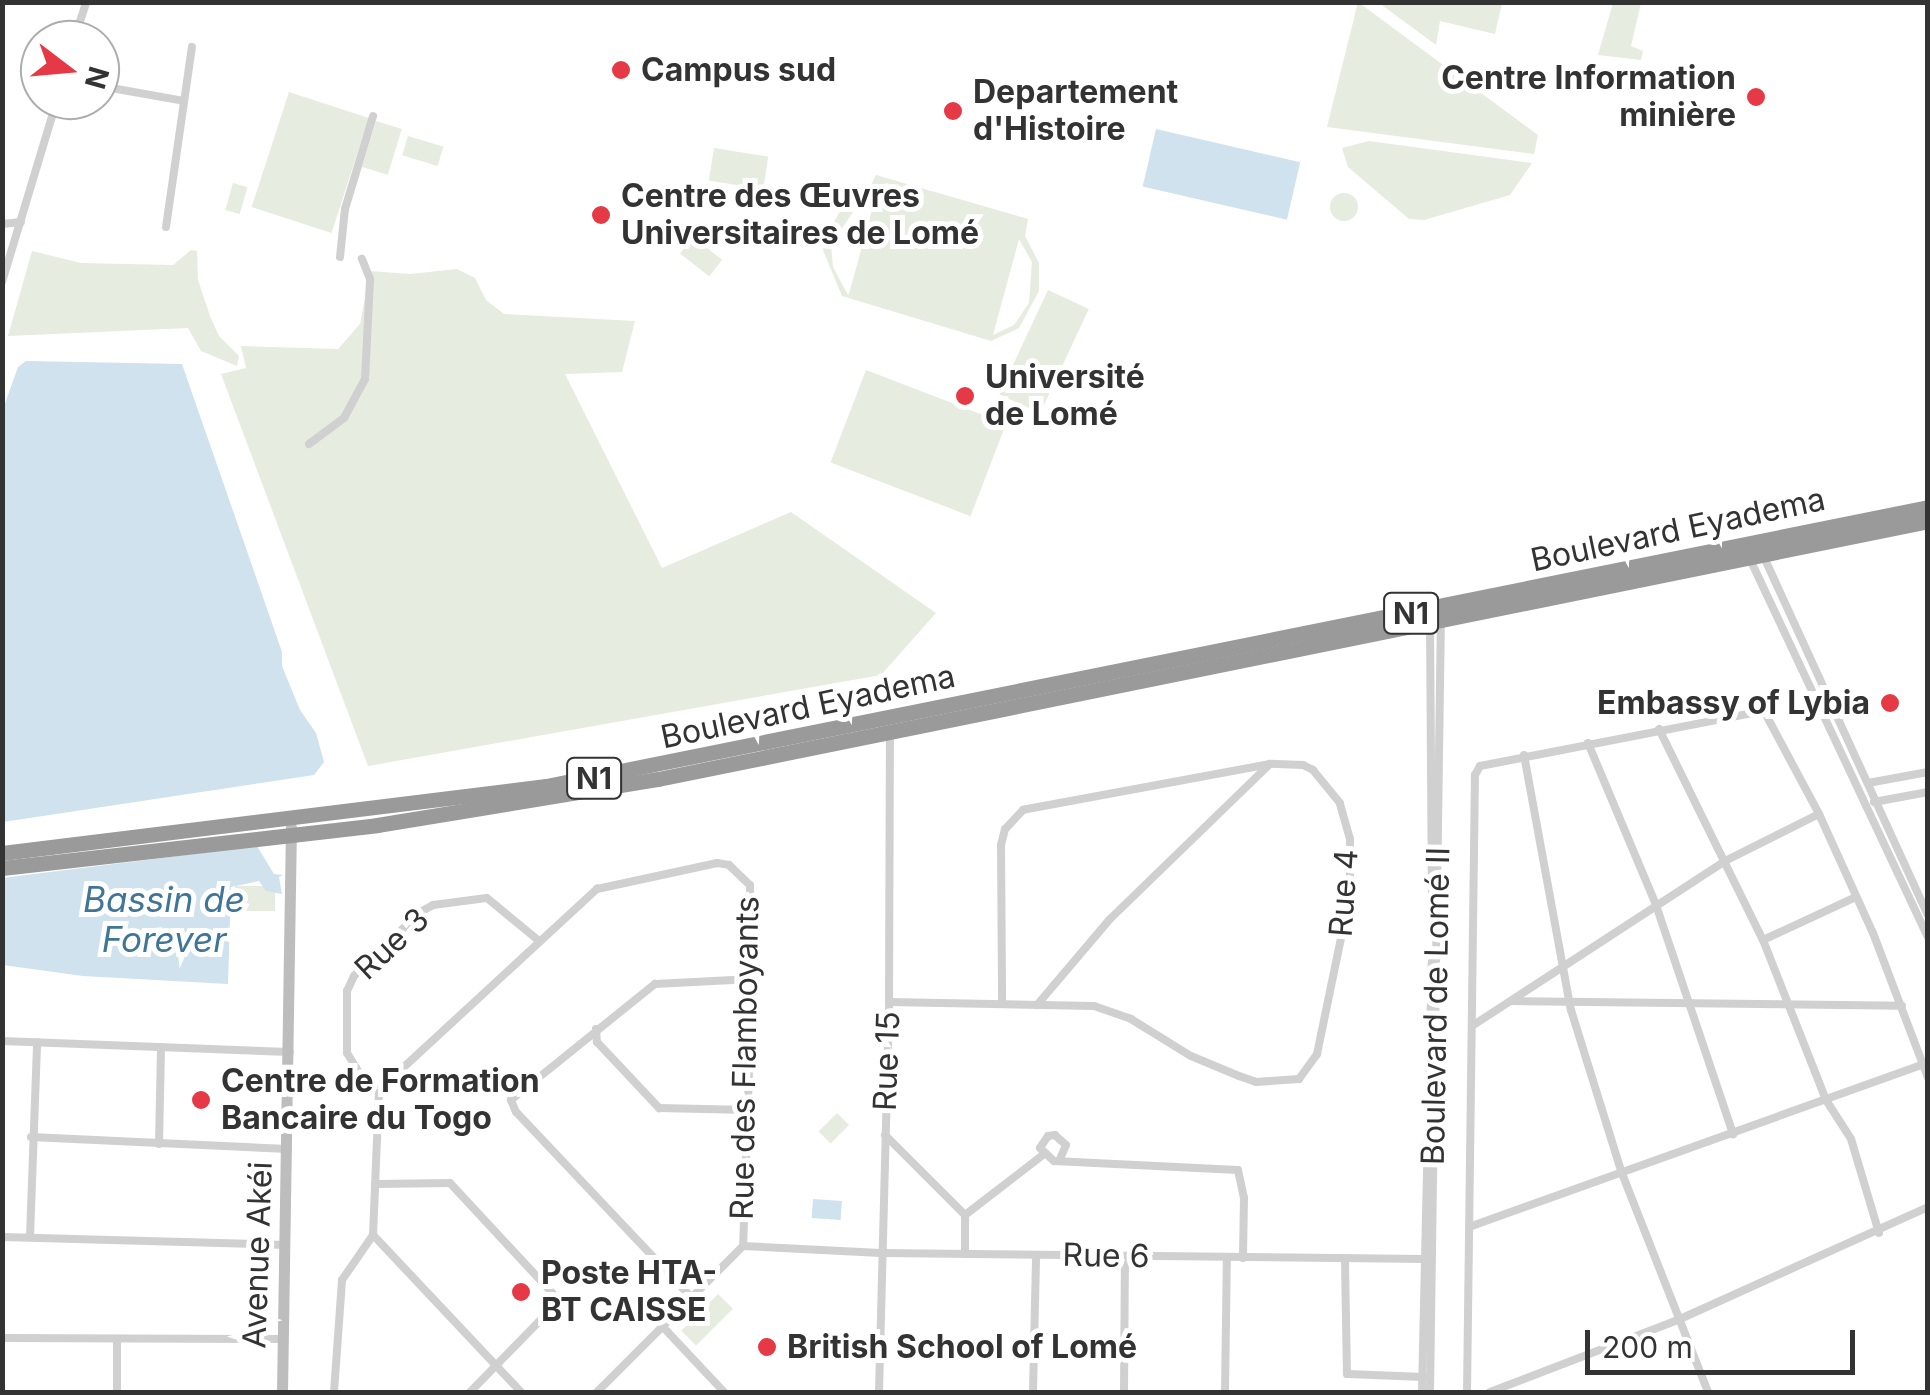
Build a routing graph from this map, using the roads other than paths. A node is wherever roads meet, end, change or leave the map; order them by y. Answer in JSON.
{"nodes":[{"id":1,"x":192,"y":47,"type":"dead end"},
{"id":2,"x":120,"y":90,"type":"edge"},
{"id":3,"x":184,"y":101,"type":"junction"},
{"id":4,"x":372,"y":116,"type":"dead end"},
{"id":5,"x":51,"y":120,"type":"edge"},
{"id":6,"x":20,"y":222,"type":"junction"},
{"id":7,"x":2,"y":224,"type":"edge"},
{"id":8,"x":166,"y":227,"type":"dead end"},
{"id":9,"x":340,"y":257,"type":"dead end"},
{"id":10,"x":362,"y":259,"type":"dead end"},
{"id":11,"x":2,"y":282,"type":"edge"},
{"id":12,"x":310,"y":444,"type":"dead end"},
{"id":13,"x":1928,"y":507,"type":"edge"},
{"id":14,"x":1928,"y":521,"type":"edge"},
{"id":15,"x":1754,"y":551,"type":"junction"},
{"id":16,"x":1435,"y":615,"type":"junction"},
{"id":17,"x":892,"y":722,"type":"junction"},
{"id":18,"x":1659,"y":728,"type":"junction"},
{"id":19,"x":1588,"y":742,"type":"junction"},
{"id":20,"x":1524,"y":755,"type":"junction"},
{"id":21,"x":1270,"y":764,"type":"junction"},
{"id":22,"x":1928,"y":772,"type":"edge"},
{"id":23,"x":1868,"y":783,"type":"junction"},
{"id":24,"x":1856,"y":786,"type":"junction"},
{"id":25,"x":1928,"y":792,"type":"edge"},
{"id":26,"x":1876,"y":801,"type":"junction"},
{"id":27,"x":1865,"y":804,"type":"junction"},
{"id":28,"x":1820,"y":814,"type":"junction"},
{"id":29,"x":291,"y":828,"type":"junction"},
{"id":30,"x":2,"y":853,"type":"edge"},
{"id":31,"x":1725,"y":862,"type":"junction"},
{"id":32,"x":2,"y":868,"type":"edge"},
{"id":33,"x":1856,"y":897,"type":"junction"},
{"id":34,"x":1656,"y":906,"type":"junction"},
{"id":35,"x":1928,"y":915,"type":"edge"},
{"id":36,"x":1928,"y":937,"type":"edge"},
{"id":37,"x":538,"y":940,"type":"junction"},
{"id":38,"x":1763,"y":940,"type":"junction"},
{"id":39,"x":1562,"y":967,"type":"junction"},
{"id":40,"x":752,"y":979,"type":"junction"},
{"id":41,"x":1511,"y":1001,"type":"junction"},
{"id":42,"x":890,"y":1002,"type":"junction"},
{"id":43,"x":1569,"y":1002,"type":"junction"},
{"id":44,"x":1002,"y":1004,"type":"junction"},
{"id":45,"x":1693,"y":1004,"type":"junction"},
{"id":46,"x":1036,"y":1005,"type":"junction"},
{"id":47,"x":1789,"y":1006,"type":"junction"},
{"id":48,"x":1902,"y":1006,"type":"junction"},
{"id":49,"x":1472,"y":1026,"type":"junction"},
{"id":50,"x":596,"y":1029,"type":"junction"},
{"id":51,"x":2,"y":1042,"type":"edge"},
{"id":52,"x":37,"y":1042,"type":"junction"},
{"id":53,"x":161,"y":1047,"type":"junction"},
{"id":54,"x":290,"y":1052,"type":"junction"},
{"id":55,"x":1923,"y":1064,"type":"junction"},
{"id":56,"x":1928,"y":1078,"type":"edge"},
{"id":57,"x":379,"y":1090,"type":"junction"},
{"id":58,"x":1826,"y":1100,"type":"junction"},
{"id":59,"x":750,"y":1110,"type":"junction"},
{"id":60,"x":1734,"y":1134,"type":"junction"},
{"id":61,"x":885,"y":1135,"type":"junction"},
{"id":62,"x":31,"y":1137,"type":"junction"},
{"id":63,"x":159,"y":1144,"type":"junction"},
{"id":64,"x":288,"y":1149,"type":"junction"},
{"id":65,"x":1042,"y":1155,"type":"junction"},
{"id":66,"x":1060,"y":1158,"type":"junction"},
{"id":67,"x":1621,"y":1171,"type":"junction"},
{"id":68,"x":375,"y":1184,"type":"junction"},
{"id":69,"x":1928,"y":1208,"type":"edge"},
{"id":70,"x":965,"y":1215,"type":"junction"},
{"id":71,"x":1470,"y":1228,"type":"junction"},
{"id":72,"x":1879,"y":1233,"type":"junction"},
{"id":73,"x":373,"y":1235,"type":"junction"},
{"id":74,"x":2,"y":1237,"type":"edge"},
{"id":75,"x":30,"y":1237,"type":"junction"},
{"id":76,"x":286,"y":1245,"type":"junction"},
{"id":77,"x":743,"y":1246,"type":"junction"},
{"id":78,"x":881,"y":1253,"type":"junction"},
{"id":79,"x":966,"y":1254,"type":"junction"},
{"id":80,"x":1036,"y":1255,"type":"junction"},
{"id":81,"x":1125,"y":1256,"type":"junction"},
{"id":82,"x":1226,"y":1258,"type":"junction"},
{"id":83,"x":1242,"y":1258,"type":"junction"},
{"id":84,"x":1426,"y":1259,"type":"junction"},
{"id":85,"x":1346,"y":1262,"type":"junction"},
{"id":86,"x":692,"y":1298,"type":"junction"},
{"id":87,"x":1680,"y":1319,"type":"junction"},
{"id":88,"x":662,"y":1327,"type":"junction"},
{"id":89,"x":2,"y":1338,"type":"edge"},
{"id":90,"x":282,"y":1339,"type":"junction"},
{"id":91,"x":118,"y":1340,"type":"junction"},
{"id":92,"x":493,"y":1365,"type":"junction"},
{"id":93,"x":1426,"y":1377,"type":"junction"},
{"id":94,"x":117,"y":1392,"type":"edge"},
{"id":95,"x":282,"y":1392,"type":"edge"},
{"id":96,"x":334,"y":1392,"type":"edge"},
{"id":97,"x":470,"y":1392,"type":"edge"},
{"id":98,"x":520,"y":1392,"type":"edge"},
{"id":99,"x":597,"y":1392,"type":"edge"},
{"id":100,"x":724,"y":1392,"type":"edge"},
{"id":101,"x":879,"y":1392,"type":"edge"},
{"id":102,"x":1033,"y":1392,"type":"edge"},
{"id":103,"x":1124,"y":1392,"type":"edge"},
{"id":104,"x":1225,"y":1392,"type":"edge"},
{"id":105,"x":1422,"y":1392,"type":"edge"},
{"id":106,"x":1430,"y":1392,"type":"edge"},
{"id":107,"x":1468,"y":1392,"type":"edge"},
{"id":108,"x":1490,"y":1392,"type":"edge"},
{"id":109,"x":1708,"y":1392,"type":"edge"}],
"edges":[{"from":1,"to":3,"type":"street"},
{"from":2,"to":3,"type":"street"},
{"from":3,"to":8,"type":"street"},
{"from":4,"to":9,"type":"street"},
{"from":5,"to":6,"type":"street"},
{"from":6,"to":7,"type":"street"},
{"from":6,"to":11,"type":"street"},
{"from":10,"to":12,"type":"street"},
{"from":13,"to":15,"type":"highway","name":"Boulevard Eyadema","number":"N1"},
{"from":14,"to":15,"type":"highway","name":"Boulevard Eyadema","number":"N1"},
{"from":15,"to":16,"type":"highway","number":"N1"},
{"from":15,"to":23,"type":"street"},
{"from":15,"to":24,"type":"street"},
{"from":16,"to":17,"type":"highway","name":"Boulevard Eyadema","number":"N1"},
{"from":16,"to":84,"type":"street","name":"Boulevard de Lomé II"},
{"from":16,"to":93,"type":"street","name":"Boulevard de Lomé II"},
{"from":17,"to":29,"type":"highway","name":"Boulevard Eyadema","number":"N1"},
{"from":17,"to":42,"type":"street","name":"Rue 15"},
{"from":18,"to":19,"type":"street"},
{"from":18,"to":28,"type":"street"},
{"from":18,"to":31,"type":"street"},
{"from":19,"to":20,"type":"street"},
{"from":19,"to":34,"type":"street"},
{"from":20,"to":39,"type":"street"},
{"from":20,"to":49,"type":"street"},
{"from":21,"to":44,"type":"street","name":"Rue 4"},
{"from":21,"to":46,"type":"street"},
{"from":21,"to":46,"type":"street","name":"Rue 4"},
{"from":22,"to":23,"type":"street"},
{"from":23,"to":24,"type":"street"},
{"from":23,"to":26,"type":"street"},
{"from":24,"to":27,"type":"street"},
{"from":25,"to":26,"type":"street"},
{"from":26,"to":27,"type":"street"},
{"from":26,"to":35,"type":"street"},
{"from":27,"to":36,"type":"street"},
{"from":28,"to":31,"type":"street"},
{"from":28,"to":33,"type":"street"},
{"from":29,"to":30,"type":"highway","name":"Boulevard Eyadema","number":"N1"},
{"from":29,"to":32,"type":"highway","number":"N1"},
{"from":29,"to":54,"type":"main road","name":"Avenue Akéi"},
{"from":31,"to":34,"type":"street"},
{"from":31,"to":38,"type":"street"},
{"from":33,"to":38,"type":"street"},
{"from":33,"to":48,"type":"street"},
{"from":34,"to":39,"type":"street"},
{"from":34,"to":45,"type":"street"},
{"from":37,"to":40,"type":"street","name":"Rue des Flamboyants"},
{"from":37,"to":57,"type":"street","name":"Rue des Flamboyants"},
{"from":37,"to":57,"type":"street","name":"Rue 3"},
{"from":38,"to":47,"type":"street"},
{"from":39,"to":41,"type":"street"},
{"from":39,"to":43,"type":"street"},
{"from":40,"to":50,"type":"street"},
{"from":40,"to":59,"type":"street","name":"Rue des Flamboyants"},
{"from":41,"to":43,"type":"street"},
{"from":41,"to":49,"type":"street"},
{"from":42,"to":44,"type":"street","name":"Rue 4"},
{"from":42,"to":61,"type":"street","name":"Rue 15"},
{"from":43,"to":45,"type":"street"},
{"from":43,"to":67,"type":"street"},
{"from":44,"to":46,"type":"street","name":"Rue 4"},
{"from":45,"to":47,"type":"street"},
{"from":45,"to":60,"type":"street"},
{"from":47,"to":48,"type":"street"},
{"from":47,"to":58,"type":"street"},
{"from":48,"to":55,"type":"street"},
{"from":49,"to":71,"type":"street"},
{"from":50,"to":59,"type":"street"},
{"from":50,"to":86,"type":"street"},
{"from":51,"to":52,"type":"street"},
{"from":52,"to":53,"type":"street"},
{"from":52,"to":62,"type":"street"},
{"from":53,"to":54,"type":"street"},
{"from":53,"to":63,"type":"street"},
{"from":54,"to":64,"type":"main road","name":"Avenue Akéi"},
{"from":55,"to":56,"type":"street"},
{"from":55,"to":58,"type":"street"},
{"from":57,"to":68,"type":"street"},
{"from":58,"to":60,"type":"street"},
{"from":58,"to":72,"type":"street"},
{"from":59,"to":77,"type":"street","name":"Rue des Flamboyants"},
{"from":60,"to":67,"type":"street"},
{"from":61,"to":70,"type":"street"},
{"from":61,"to":78,"type":"street","name":"Rue 15"},
{"from":62,"to":63,"type":"street"},
{"from":62,"to":75,"type":"street"},
{"from":63,"to":64,"type":"street"},
{"from":64,"to":76,"type":"main road","name":"Avenue Akéi"},
{"from":65,"to":66,"type":"street"},
{"from":65,"to":66,"type":"street"},
{"from":65,"to":70,"type":"street"},
{"from":66,"to":83,"type":"street"},
{"from":67,"to":71,"type":"street"},
{"from":67,"to":87,"type":"street"},
{"from":68,"to":73,"type":"street"},
{"from":68,"to":92,"type":"street"},
{"from":69,"to":72,"type":"street"},
{"from":70,"to":79,"type":"street"},
{"from":71,"to":107,"type":"street"},
{"from":72,"to":87,"type":"street"},
{"from":73,"to":92,"type":"street"},
{"from":73,"to":96,"type":"street"},
{"from":74,"to":75,"type":"street"},
{"from":75,"to":76,"type":"street"},
{"from":76,"to":90,"type":"main road","name":"Avenue Akéi"},
{"from":77,"to":78,"type":"street","name":"Rue 6"},
{"from":77,"to":86,"type":"street","name":"Rue des Flamboyants"},
{"from":78,"to":79,"type":"street","name":"Rue 6"},
{"from":78,"to":101,"type":"street","name":"Rue 15"},
{"from":79,"to":80,"type":"street","name":"Rue 6"},
{"from":80,"to":81,"type":"street","name":"Rue 6"},
{"from":80,"to":102,"type":"street"},
{"from":81,"to":82,"type":"street","name":"Rue 6"},
{"from":81,"to":103,"type":"street"},
{"from":82,"to":83,"type":"street","name":"Rue 6"},
{"from":82,"to":104,"type":"street"},
{"from":83,"to":85,"type":"street","name":"Rue 6"},
{"from":84,"to":85,"type":"street","name":"Rue 6"},
{"from":84,"to":93,"type":"street","name":"Boulevard de Lomé II"},
{"from":85,"to":93,"type":"street"},
{"from":86,"to":88,"type":"street","name":"Rue des Flamboyants"},
{"from":87,"to":108,"type":"street"},
{"from":87,"to":109,"type":"street"},
{"from":88,"to":99,"type":"street","name":"Rue des Flamboyants"},
{"from":88,"to":100,"type":"street"},
{"from":89,"to":91,"type":"street"},
{"from":90,"to":91,"type":"street"},
{"from":90,"to":95,"type":"main road","name":"Avenue Akéi"},
{"from":91,"to":94,"type":"street"},
{"from":92,"to":97,"type":"street"},
{"from":92,"to":98,"type":"street"},
{"from":93,"to":105,"type":"street","name":"Boulevard de Lomé II"},
{"from":93,"to":106,"type":"street","name":"Boulevard de Lomé II"}]}
